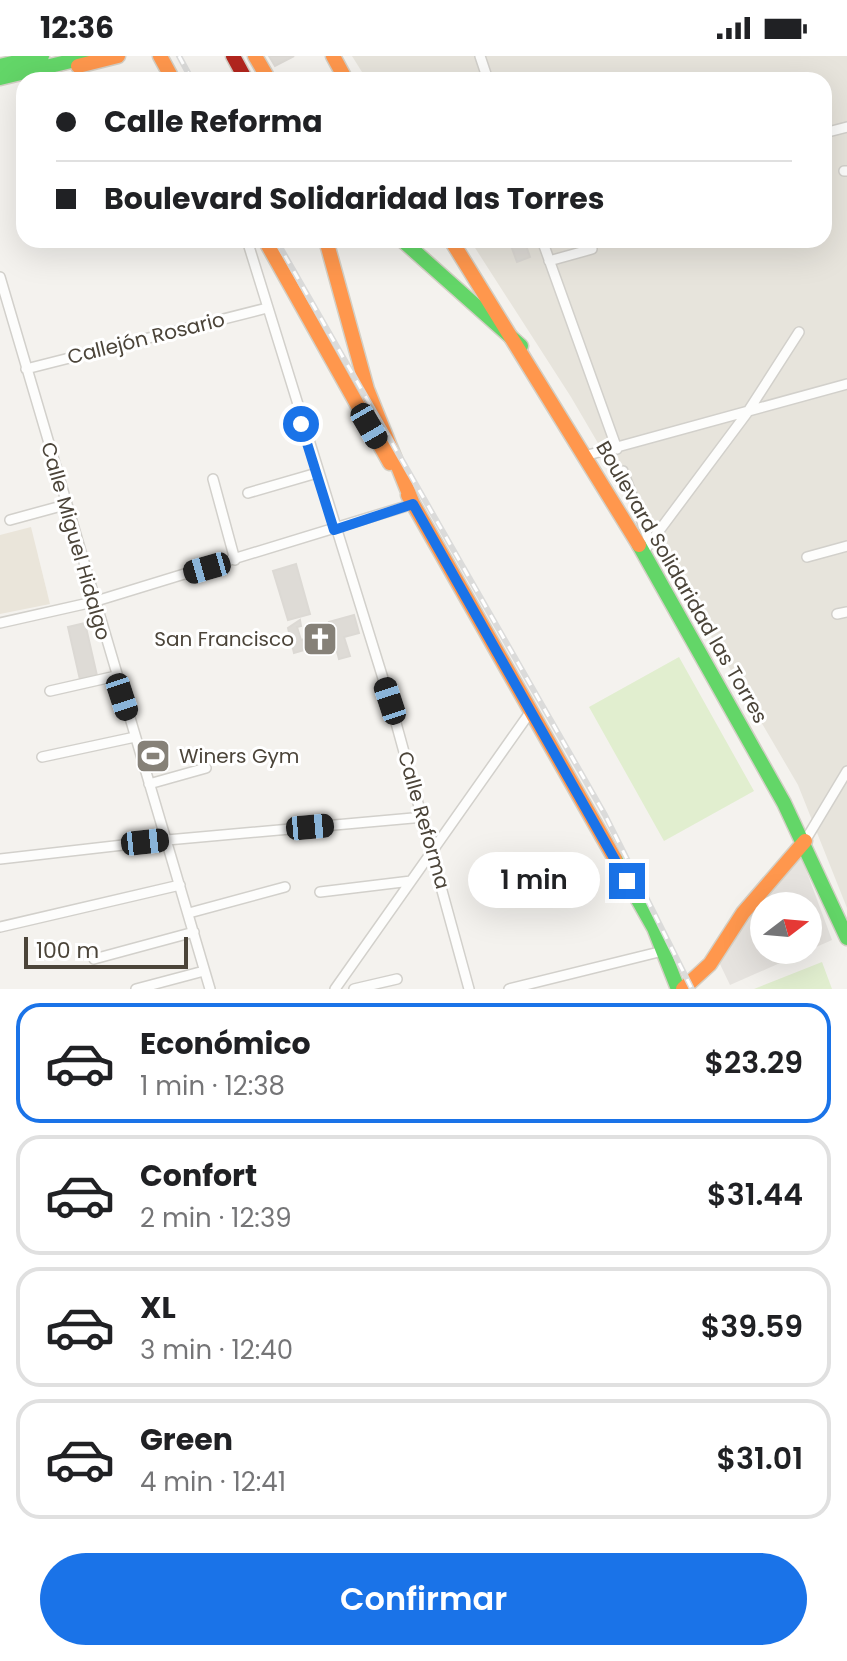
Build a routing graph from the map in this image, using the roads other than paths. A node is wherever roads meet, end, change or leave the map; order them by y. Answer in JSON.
{"nodes":[{"id":1,"x":42,"y":56,"type":"edge"},
{"id":2,"x":92,"y":56,"type":"edge"},
{"id":3,"x":118,"y":56,"type":"edge"},
{"id":4,"x":0,"y":66,"type":"edge"},
{"id":5,"x":25,"y":72,"type":"edge"},
{"id":6,"x":51,"y":72,"type":"edge"},
{"id":7,"x":249,"y":248,"type":"edge"},
{"id":8,"x":269,"y":248,"type":"edge"},
{"id":9,"x":328,"y":248,"type":"edge"},
{"id":10,"x":411,"y":248,"type":"edge"},
{"id":11,"x":456,"y":248,"type":"edge"},
{"id":12,"x":545,"y":248,"type":"edge"},
{"id":13,"x":592,"y":249,"type":"dead end"},
{"id":14,"x":549,"y":261,"type":"junction"},
{"id":15,"x":0,"y":277,"type":"edge"},
{"id":16,"x":267,"y":308,"type":"junction"},
{"id":17,"x":799,"y":332,"type":"dead end"},
{"id":18,"x":521,"y":346,"type":"junction"},
{"id":19,"x":26,"y":369,"type":"junction"},
{"id":20,"x":847,"y":384,"type":"edge"},
{"id":21,"x":747,"y":413,"type":"junction"},
{"id":22,"x":301,"y":424,"type":"junction"},
{"id":23,"x":290,"y":427,"type":"dead end"},
{"id":24,"x":617,"y":449,"type":"junction"},
{"id":25,"x":588,"y":455,"type":"junction"},
{"id":26,"x":623,"y":471,"type":"dead end"},
{"id":27,"x":317,"y":473,"type":"junction"},
{"id":28,"x":213,"y":479,"type":"dead end"},
{"id":29,"x":248,"y":493,"type":"dead end"},
{"id":30,"x":413,"y":504,"type":"junction"},
{"id":31,"x":65,"y":505,"type":"junction"},
{"id":32,"x":10,"y":520,"type":"dead end"},
{"id":33,"x":334,"y":530,"type":"junction"},
{"id":34,"x":847,"y":546,"type":"edge"},
{"id":35,"x":647,"y":547,"type":"junction"},
{"id":36,"x":807,"y":557,"type":"dead end"},
{"id":37,"x":235,"y":560,"type":"junction"},
{"id":38,"x":93,"y":602,"type":"junction"},
{"id":39,"x":0,"y":623,"type":"edge"},
{"id":40,"x":116,"y":676,"type":"junction"},
{"id":41,"x":50,"y":691,"type":"dead end"},
{"id":42,"x":531,"y":711,"type":"junction"},
{"id":43,"x":135,"y":737,"type":"junction"},
{"id":44,"x":42,"y":757,"type":"dead end"},
{"id":45,"x":206,"y":768,"type":"dead end"},
{"id":46,"x":847,"y":771,"type":"edge"},
{"id":47,"x":149,"y":784,"type":"junction"},
{"id":48,"x":424,"y":817,"type":"junction"},
{"id":49,"x":167,"y":840,"type":"junction"},
{"id":50,"x":805,"y":841,"type":"junction"},
{"id":51,"x":433,"y":846,"type":"junction"},
{"id":52,"x":0,"y":859,"type":"edge"},
{"id":53,"x":411,"y":881,"type":"junction"},
{"id":54,"x":180,"y":885,"type":"junction"},
{"id":55,"x":285,"y":887,"type":"dead end"},
{"id":56,"x":320,"y":892,"type":"dead end"},
{"id":57,"x":840,"y":902,"type":"edge"},
{"id":58,"x":189,"y":913,"type":"junction"},
{"id":59,"x":0,"y":927,"type":"edge"},
{"id":60,"x":194,"y":932,"type":"junction"},
{"id":61,"x":847,"y":938,"type":"edge"},
{"id":62,"x":663,"y":951,"type":"junction"},
{"id":63,"x":94,"y":959,"type":"dead end"},
{"id":64,"x":204,"y":971,"type":"junction"},
{"id":65,"x":397,"y":979,"type":"dead end"},
{"id":66,"x":136,"y":989,"type":"edge"},
{"id":67,"x":210,"y":989,"type":"edge"},
{"id":68,"x":335,"y":989,"type":"edge"},
{"id":69,"x":354,"y":989,"type":"edge"},
{"id":70,"x":469,"y":989,"type":"edge"},
{"id":71,"x":509,"y":989,"type":"edge"},
{"id":72,"x":680,"y":989,"type":"edge"}],
"edges":[{"from":1,"to":4,"type":"main road"},
{"from":2,"to":5,"type":"main road"},
{"from":3,"to":6,"type":"main road"},
{"from":7,"to":16,"type":"street","name":"Calle Reforma"},
{"from":8,"to":30,"type":"main road"},
{"from":9,"to":30,"type":"main road"},
{"from":10,"to":18,"type":"main road","name":"Boulevard Solidaridad las Torres"},
{"from":11,"to":18,"type":"main road","name":"Boulevard Solidaridad las Torres"},
{"from":12,"to":14,"type":"street"},
{"from":13,"to":14,"type":"street"},
{"from":14,"to":24,"type":"street"},
{"from":15,"to":19,"type":"street","name":"Calle Miguel Hidalgo"},
{"from":16,"to":19,"type":"street","name":"Callejón Rosario"},
{"from":16,"to":22,"type":"street","name":"Calle Reforma"},
{"from":17,"to":21,"type":"street"},
{"from":18,"to":25,"type":"main road","name":"Boulevard Solidaridad las Torres"},
{"from":19,"to":31,"type":"street","name":"Calle Miguel Hidalgo"},
{"from":20,"to":21,"type":"street"},
{"from":21,"to":24,"type":"street"},
{"from":21,"to":35,"type":"street"},
{"from":22,"to":23,"type":"street"},
{"from":22,"to":27,"type":"street","name":"Calle Reforma"},
{"from":24,"to":25,"type":"street"},
{"from":25,"to":35,"type":"main road","name":"Boulevard Solidaridad las Torres"},
{"from":26,"to":35,"type":"street"},
{"from":27,"to":29,"type":"street"},
{"from":27,"to":33,"type":"street","name":"Calle Reforma"},
{"from":28,"to":37,"type":"street"},
{"from":30,"to":33,"type":"street"},
{"from":30,"to":42,"type":"main road"},
{"from":31,"to":32,"type":"street"},
{"from":31,"to":38,"type":"street","name":"Calle Miguel Hidalgo"},
{"from":33,"to":37,"type":"street"},
{"from":33,"to":48,"type":"street","name":"Calle Reforma"},
{"from":34,"to":36,"type":"street"},
{"from":35,"to":50,"type":"main road","name":"Boulevard Solidaridad las Torres"},
{"from":37,"to":38,"type":"street"},
{"from":38,"to":39,"type":"street"},
{"from":38,"to":40,"type":"street","name":"Calle Miguel Hidalgo"},
{"from":40,"to":41,"type":"street"},
{"from":40,"to":43,"type":"street","name":"Calle Miguel Hidalgo"},
{"from":42,"to":51,"type":"street"},
{"from":42,"to":62,"type":"main road"},
{"from":43,"to":44,"type":"street"},
{"from":43,"to":47,"type":"street","name":"Calle Miguel Hidalgo"},
{"from":45,"to":47,"type":"street"},
{"from":46,"to":50,"type":"street"},
{"from":47,"to":49,"type":"street","name":"Calle Miguel Hidalgo"},
{"from":48,"to":49,"type":"street"},
{"from":48,"to":51,"type":"street","name":"Calle Reforma"},
{"from":49,"to":52,"type":"street"},
{"from":49,"to":54,"type":"street","name":"Calle Miguel Hidalgo"},
{"from":50,"to":57,"type":"main road","name":"Boulevard Solidaridad las Torres"},
{"from":50,"to":72,"type":"main road"},
{"from":51,"to":53,"type":"street"},
{"from":51,"to":70,"type":"street","name":"Calle Reforma"},
{"from":53,"to":56,"type":"street"},
{"from":53,"to":68,"type":"street"},
{"from":54,"to":58,"type":"street","name":"Calle Miguel Hidalgo"},
{"from":54,"to":59,"type":"street"},
{"from":55,"to":58,"type":"street"},
{"from":57,"to":61,"type":"main road","name":"Boulevard Solidaridad las Torres"},
{"from":58,"to":60,"type":"street","name":"Calle Miguel Hidalgo"},
{"from":60,"to":63,"type":"street"},
{"from":60,"to":64,"type":"street","name":"Calle Miguel Hidalgo"},
{"from":62,"to":71,"type":"street"},
{"from":62,"to":72,"type":"main road"},
{"from":64,"to":66,"type":"street"},
{"from":64,"to":67,"type":"street","name":"Calle Miguel Hidalgo"},
{"from":65,"to":69,"type":"street"}]}
